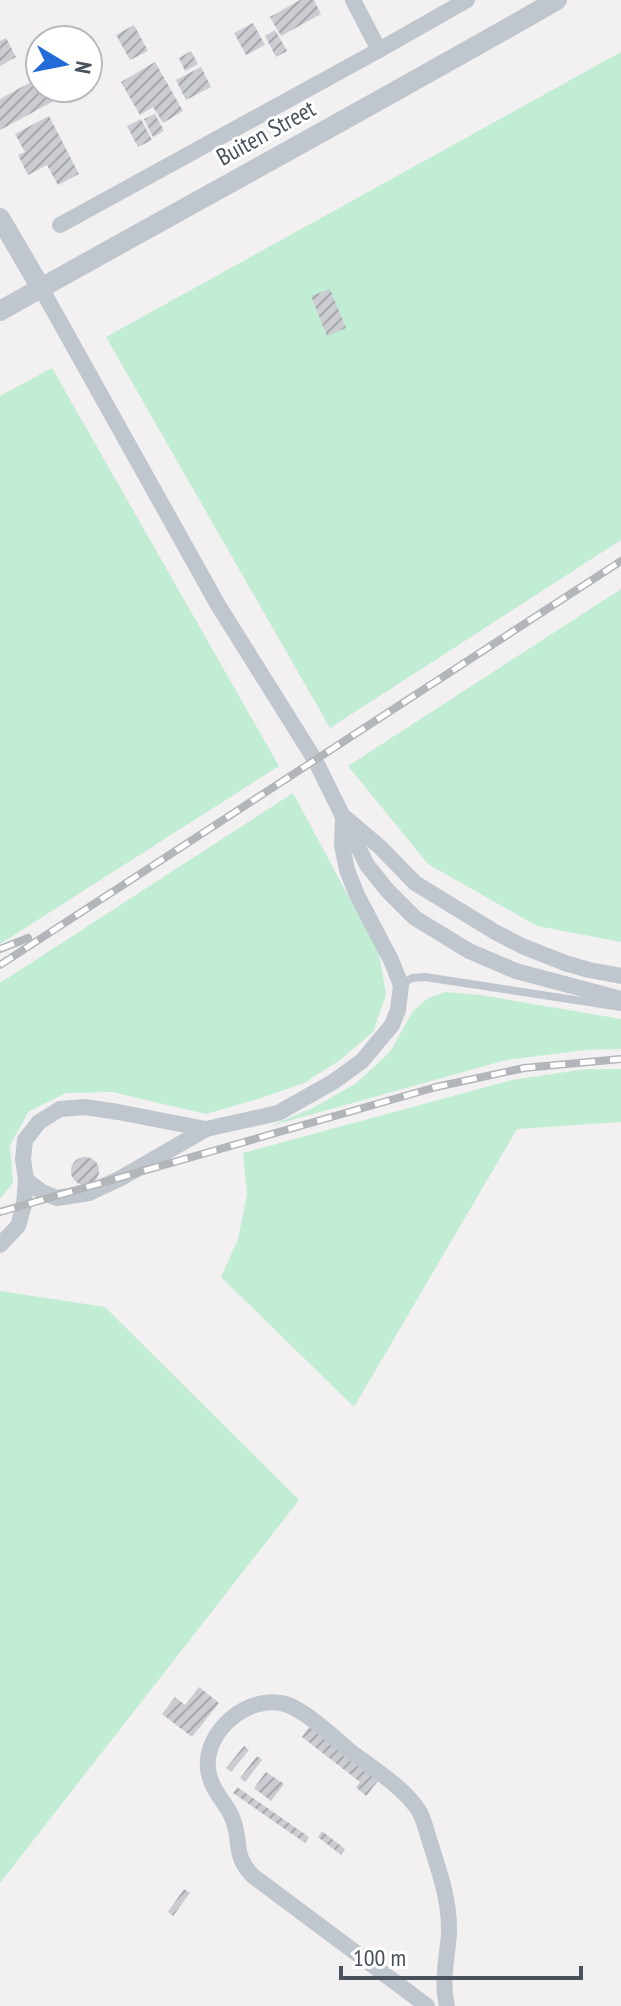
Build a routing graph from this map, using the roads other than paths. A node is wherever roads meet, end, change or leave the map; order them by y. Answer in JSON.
{"nodes":[{"id":1,"x":353,"y":0,"type":"edge"},
{"id":2,"x":467,"y":0,"type":"edge"},
{"id":3,"x":557,"y":0,"type":"edge"},
{"id":4,"x":379,"y":50,"type":"junction"},
{"id":5,"x":0,"y":218,"type":"edge"},
{"id":6,"x":60,"y":225,"type":"dead end"},
{"id":7,"x":41,"y":288,"type":"junction"},
{"id":8,"x":0,"y":311,"type":"edge"},
{"id":9,"x":343,"y":816,"type":"junction"},
{"id":10,"x":621,"y":976,"type":"edge"},
{"id":11,"x":401,"y":985,"type":"junction"},
{"id":12,"x":621,"y":999,"type":"edge"},
{"id":13,"x":621,"y":1007,"type":"edge"},
{"id":14,"x":206,"y":1129,"type":"junction"},
{"id":15,"x":26,"y":1180,"type":"junction"},
{"id":16,"x":0,"y":1245,"type":"edge"},
{"id":17,"x":427,"y":2006,"type":"edge"},
{"id":18,"x":447,"y":2006,"type":"edge"}],
"edges":[{"from":1,"to":4,"type":"street"},
{"from":2,"to":4,"type":"street","name":"Buiten Street"},
{"from":3,"to":7,"type":"street","name":"Buiten Street"},
{"from":4,"to":6,"type":"street","name":"Buiten Street"},
{"from":5,"to":7,"type":"street"},
{"from":7,"to":8,"type":"street","name":"Buiten Street"},
{"from":7,"to":9,"type":"street"},
{"from":9,"to":10,"type":"street"},
{"from":9,"to":11,"type":"street"},
{"from":9,"to":12,"type":"street"},
{"from":11,"to":13,"type":"lane"},
{"from":11,"to":14,"type":"street"},
{"from":14,"to":15,"type":"street"},
{"from":14,"to":15,"type":"street"},
{"from":15,"to":16,"type":"street"},
{"from":17,"to":18,"type":"street"}]}
